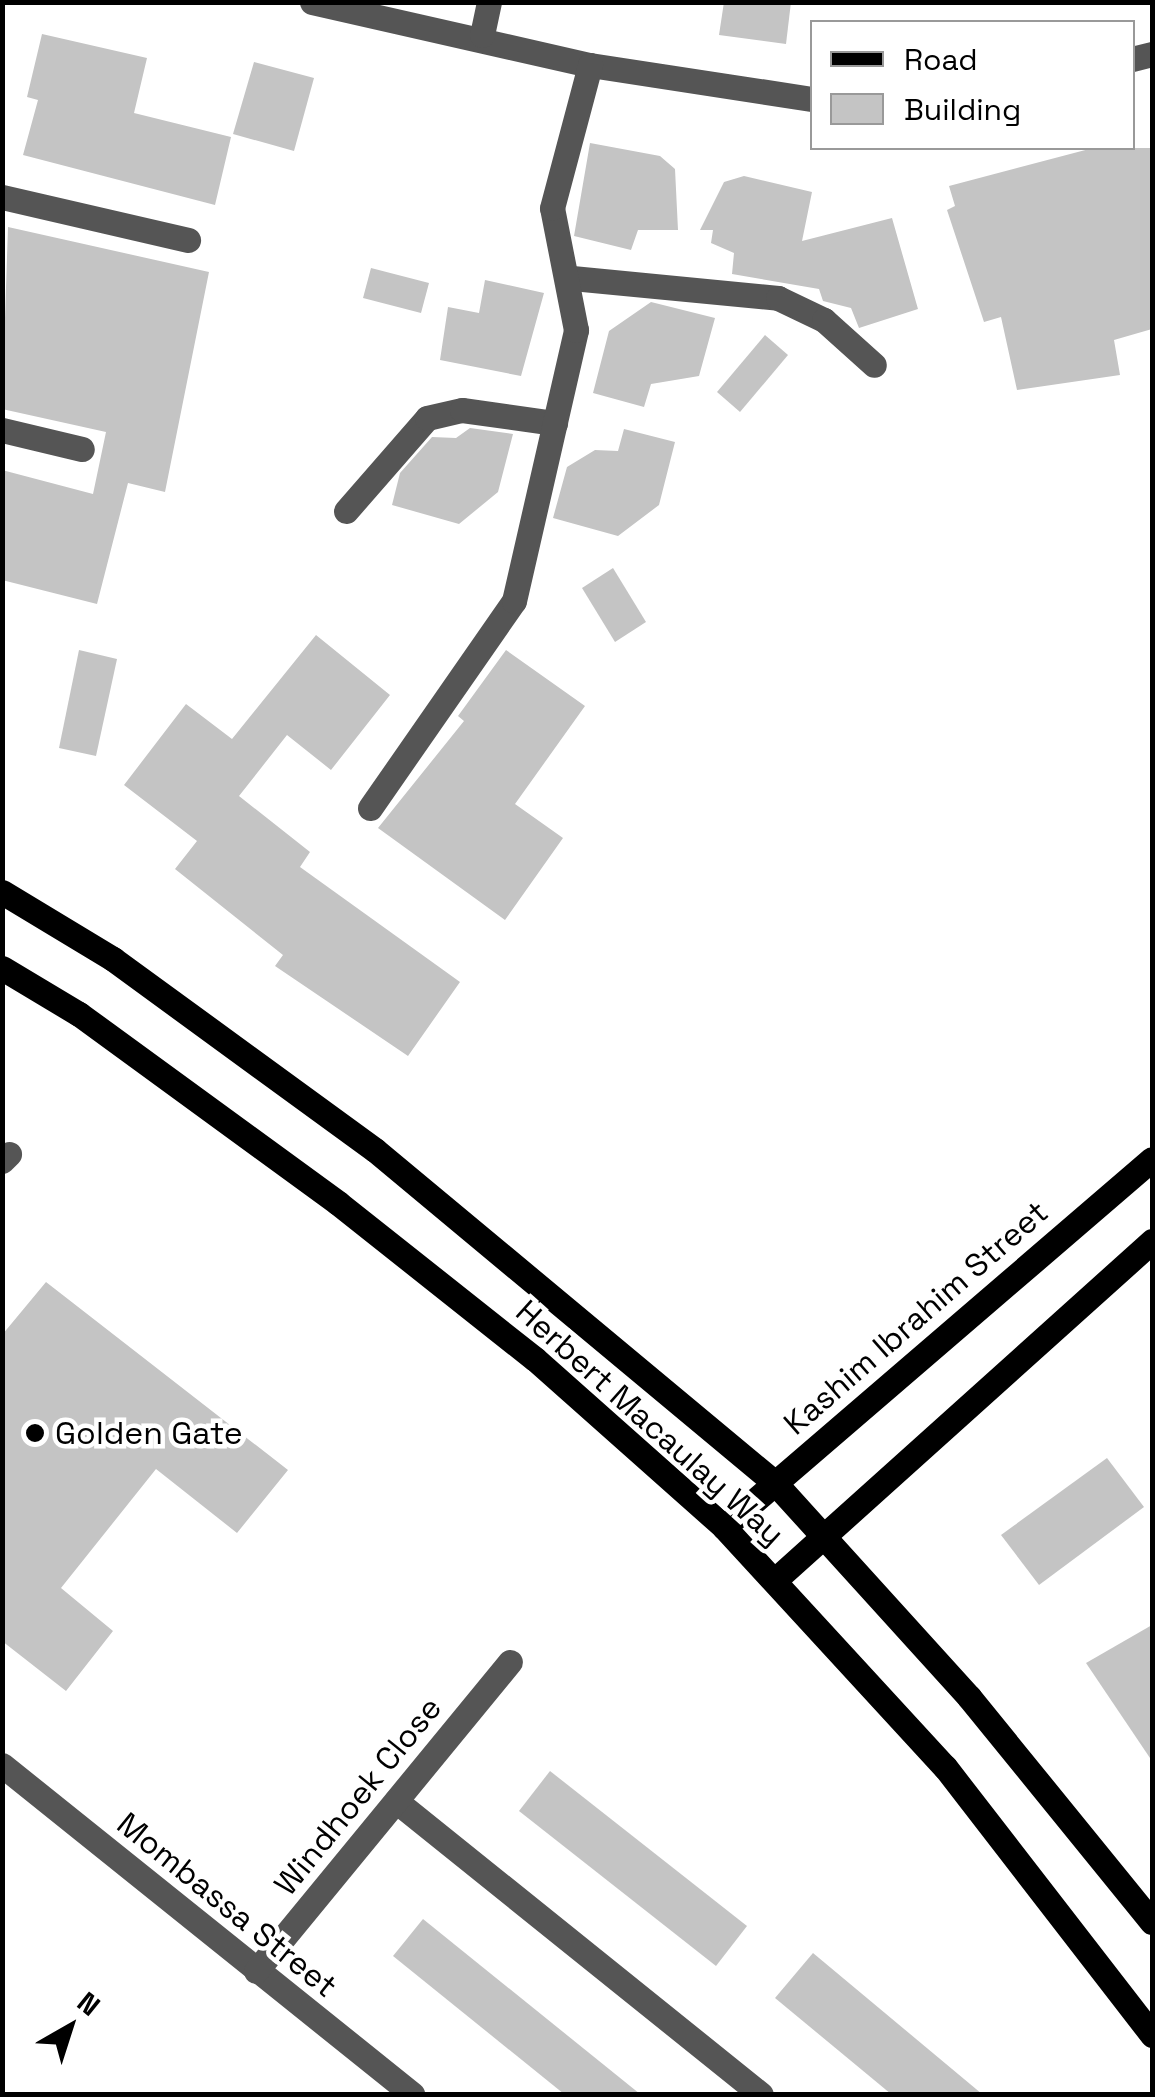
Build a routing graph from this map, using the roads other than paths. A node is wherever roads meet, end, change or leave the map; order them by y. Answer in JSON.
{"nodes":[{"id":1,"x":312,"y":2,"type":"edge"},
{"id":2,"x":489,"y":2,"type":"edge"},
{"id":3,"x":482,"y":34,"type":"junction"},
{"id":4,"x":590,"y":65,"type":"junction"},
{"id":5,"x":810,"y":99,"type":"edge"},
{"id":6,"x":2,"y":197,"type":"edge"},
{"id":7,"x":188,"y":240,"type":"dead end"},
{"id":8,"x":572,"y":278,"type":"junction"},
{"id":9,"x":874,"y":365,"type":"dead end"},
{"id":10,"x":555,"y":423,"type":"junction"},
{"id":11,"x":2,"y":430,"type":"edge"},
{"id":12,"x":82,"y":449,"type":"dead end"},
{"id":13,"x":346,"y":512,"type":"dead end"},
{"id":14,"x":370,"y":808,"type":"dead end"},
{"id":15,"x":2,"y":892,"type":"edge"},
{"id":16,"x":2,"y":968,"type":"edge"},
{"id":17,"x":1152,"y":1159,"type":"edge"},
{"id":18,"x":1152,"y":1241,"type":"edge"},
{"id":19,"x":775,"y":1483,"type":"junction"},
{"id":20,"x":724,"y":1527,"type":"junction"},
{"id":21,"x":825,"y":1534,"type":"junction"},
{"id":22,"x":775,"y":1580,"type":"junction"},
{"id":23,"x":510,"y":1662,"type":"dead end"},
{"id":24,"x":4,"y":1769,"type":"edge"},
{"id":25,"x":396,"y":1800,"type":"junction"},
{"id":26,"x":1152,"y":1922,"type":"edge"},
{"id":27,"x":256,"y":1971,"type":"junction"},
{"id":28,"x":1152,"y":2035,"type":"edge"},
{"id":29,"x":412,"y":2094,"type":"edge"},
{"id":30,"x":760,"y":2094,"type":"edge"}],
"edges":[{"from":1,"to":3,"type":"street"},
{"from":2,"to":3,"type":"street"},
{"from":3,"to":4,"type":"street"},
{"from":4,"to":5,"type":"street"},
{"from":4,"to":8,"type":"street"},
{"from":6,"to":7,"type":"street"},
{"from":8,"to":9,"type":"street"},
{"from":8,"to":10,"type":"street"},
{"from":10,"to":13,"type":"street"},
{"from":10,"to":14,"type":"street"},
{"from":11,"to":12,"type":"street"},
{"from":15,"to":19,"type":"main road","name":"Herbert Macaulay Way"},
{"from":16,"to":20,"type":"main road","name":"Herbert Macaulay Way"},
{"from":17,"to":19,"type":"main road","name":"Kashim Ibrahim Street"},
{"from":18,"to":21,"type":"main road"},
{"from":19,"to":20,"type":"main road","name":"Kashim Ibrahim Street"},
{"from":19,"to":21,"type":"main road","name":"Herbert Macaulay Way"},
{"from":20,"to":22,"type":"main road","name":"Herbert Macaulay Way"},
{"from":21,"to":22,"type":"main road"},
{"from":21,"to":26,"type":"main road","name":"Herbert Macaulay Way"},
{"from":22,"to":28,"type":"main road","name":"Herbert Macaulay Way"},
{"from":23,"to":25,"type":"street","name":"Windhoek Close"},
{"from":24,"to":27,"type":"street","name":"Mombassa Street"},
{"from":25,"to":27,"type":"street","name":"Windhoek Close"},
{"from":25,"to":30,"type":"street"},
{"from":27,"to":29,"type":"street","name":"Mombassa Street"}]}
